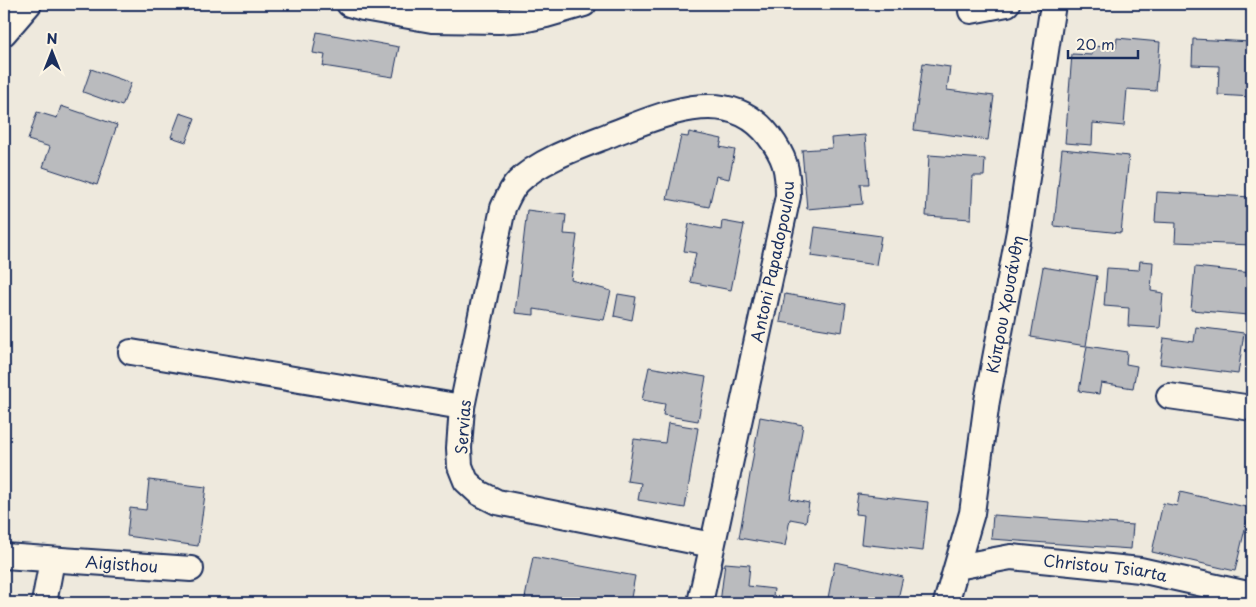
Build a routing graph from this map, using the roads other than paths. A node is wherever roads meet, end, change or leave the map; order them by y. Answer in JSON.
{"nodes":[{"id":1,"x":29,"y":4,"type":"edge"},
{"id":2,"x":584,"y":4,"type":"edge"},
{"id":3,"x":1007,"y":4,"type":"edge"},
{"id":4,"x":1053,"y":4,"type":"edge"},
{"id":5,"x":359,"y":5,"type":"edge"},
{"id":6,"x":971,"y":11,"type":"dead end"},
{"id":7,"x":4,"y":33,"type":"edge"},
{"id":8,"x":503,"y":208,"type":"joint"},
{"id":9,"x":131,"y":352,"type":"dead end"},
{"id":10,"x":1169,"y":396,"type":"dead end"},
{"id":11,"x":462,"y":407,"type":"junction"},
{"id":12,"x":1252,"y":408,"type":"edge"},
{"id":13,"x":712,"y":545,"type":"junction"},
{"id":14,"x":4,"y":556,"type":"edge"},
{"id":15,"x":52,"y":560,"type":"junction"},
{"id":16,"x":957,"y":567,"type":"junction"},
{"id":17,"x":191,"y":569,"type":"dead end"},
{"id":18,"x":1252,"y":596,"type":"edge"},
{"id":19,"x":44,"y":603,"type":"edge"},
{"id":20,"x":700,"y":603,"type":"edge"},
{"id":21,"x":946,"y":603,"type":"edge"}],
"edges":[{"from":1,"to":7,"type":"street"},
{"from":2,"to":5,"type":"street"},
{"from":3,"to":6,"type":"street"},
{"from":4,"to":16,"type":"street","name":"Κύπρου Χρυσάνθη"},
{"from":8,"to":11,"type":"street","name":"Servias"},
{"from":8,"to":13,"type":"street","name":"Antoni Papadopoulou"},
{"from":9,"to":11,"type":"street"},
{"from":10,"to":12,"type":"street"},
{"from":11,"to":13,"type":"street","name":"Servias"},
{"from":13,"to":20,"type":"street","name":"Antoni Papadopoulou"},
{"from":14,"to":15,"type":"street","name":"Aigisthou"},
{"from":15,"to":17,"type":"street","name":"Aigisthou"},
{"from":15,"to":19,"type":"street"},
{"from":16,"to":18,"type":"street","name":"Christou Tsiarta"},
{"from":16,"to":21,"type":"street","name":"Κύπρου Χρυσάνθη"}]}
